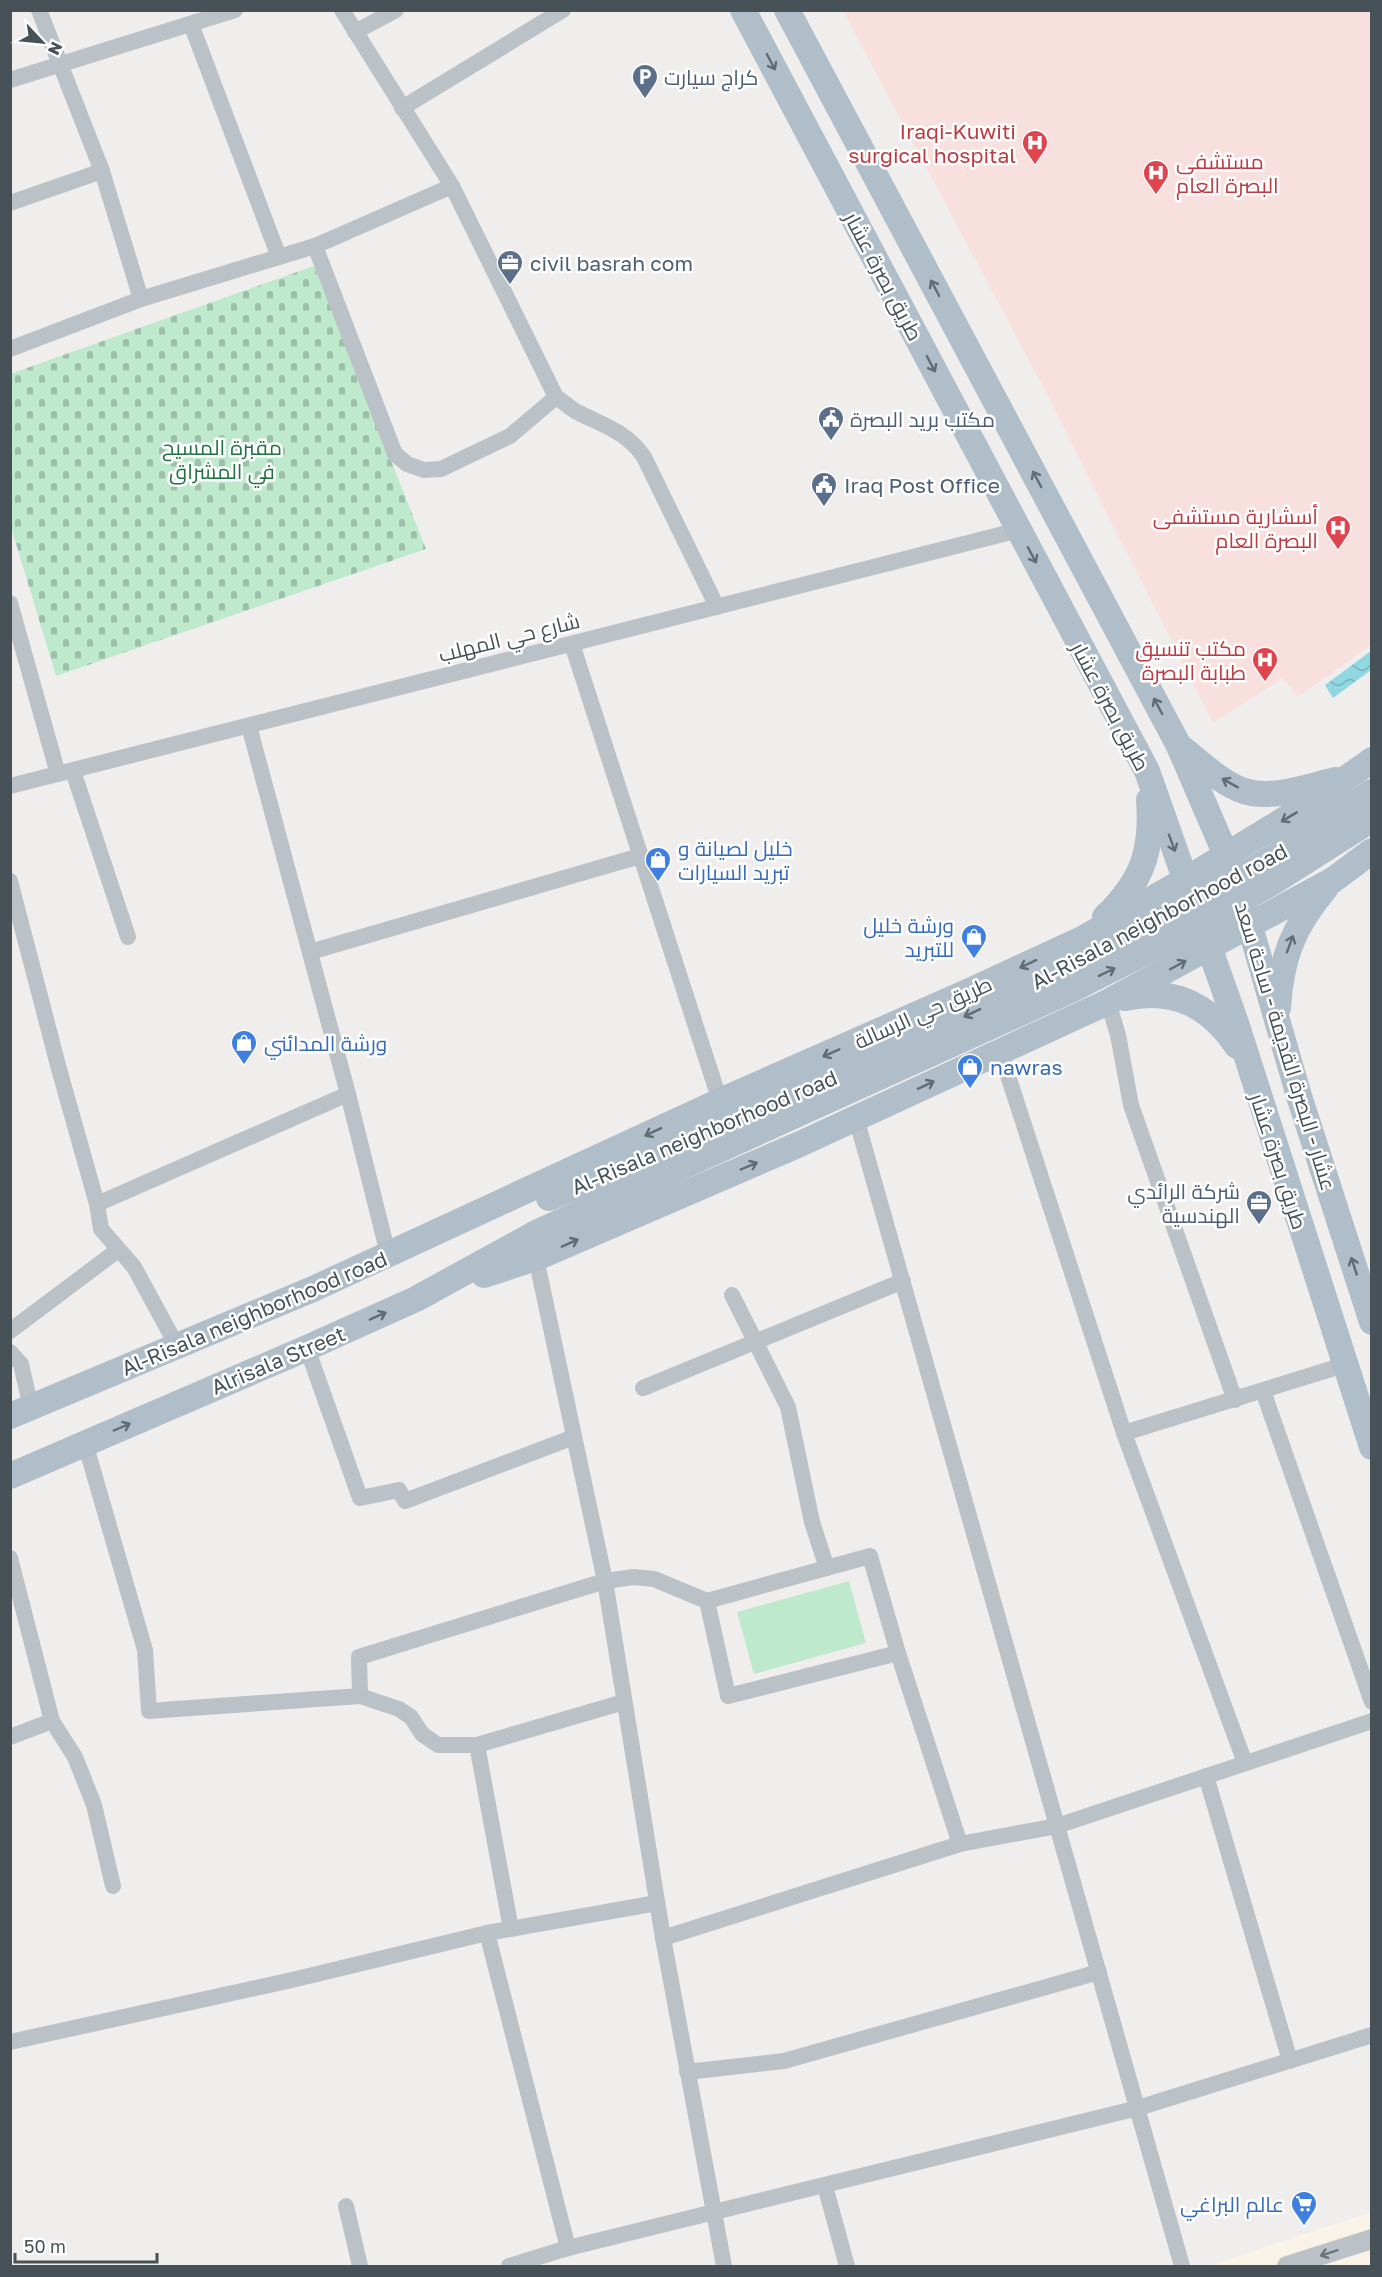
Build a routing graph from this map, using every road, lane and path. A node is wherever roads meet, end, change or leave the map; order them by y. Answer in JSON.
{"nodes":[{"id":1,"x":39,"y":10,"type":"edge"},
{"id":2,"x":235,"y":10,"type":"edge"},
{"id":3,"x":342,"y":10,"type":"edge"},
{"id":4,"x":396,"y":10,"type":"edge"},
{"id":5,"x":564,"y":10,"type":"edge"},
{"id":6,"x":743,"y":10,"type":"edge"},
{"id":7,"x":787,"y":10,"type":"edge"},
{"id":8,"x":192,"y":24,"type":"junction"},
{"id":9,"x":355,"y":32,"type":"junction"},
{"id":10,"x":59,"y":65,"type":"junction"},
{"id":11,"x":10,"y":80,"type":"edge"},
{"id":12,"x":402,"y":108,"type":"junction"},
{"id":13,"x":102,"y":171,"type":"junction"},
{"id":14,"x":452,"y":186,"type":"junction"},
{"id":15,"x":10,"y":203,"type":"edge"},
{"id":16,"x":315,"y":246,"type":"junction"},
{"id":17,"x":279,"y":257,"type":"junction"},
{"id":18,"x":141,"y":299,"type":"junction"},
{"id":19,"x":10,"y":349,"type":"edge"},
{"id":20,"x":556,"y":397,"type":"junction"},
{"id":21,"x":1019,"y":530,"type":"junction"},
{"id":22,"x":10,"y":603,"type":"edge"},
{"id":23,"x":717,"y":607,"type":"junction"},
{"id":24,"x":572,"y":644,"type":"junction"},
{"id":25,"x":249,"y":726,"type":"junction"},
{"id":26,"x":1179,"y":746,"type":"junction"},
{"id":27,"x":1371,"y":760,"type":"edge"},
{"id":28,"x":1146,"y":770,"type":"junction"},
{"id":29,"x":66,"y":772,"type":"junction"},
{"id":30,"x":1348,"y":777,"type":"junction"},
{"id":31,"x":10,"y":786,"type":"edge"},
{"id":32,"x":1371,"y":792,"type":"edge"},
{"id":33,"x":1371,"y":819,"type":"edge"},
{"id":34,"x":1371,"y":851,"type":"edge"},
{"id":35,"x":1226,"y":855,"type":"junction"},
{"id":36,"x":640,"y":856,"type":"junction"},
{"id":37,"x":1185,"y":880,"type":"junction"},
{"id":38,"x":1333,"y":880,"type":"junction"},
{"id":39,"x":10,"y":881,"type":"edge"},
{"id":40,"x":1249,"y":926,"type":"junction"},
{"id":41,"x":128,"y":937,"type":"dead end"},
{"id":42,"x":1082,"y":939,"type":"junction"},
{"id":43,"x":1209,"y":948,"type":"junction"},
{"id":44,"x":310,"y":952,"type":"junction"},
{"id":45,"x":1107,"y":1002,"type":"junction"},
{"id":46,"x":1278,"y":1022,"type":"junction"},
{"id":47,"x":1000,"y":1051,"type":"junction"},
{"id":48,"x":1248,"y":1062,"type":"junction"},
{"id":49,"x":348,"y":1094,"type":"junction"},
{"id":50,"x":720,"y":1101,"type":"junction"},
{"id":51,"x":856,"y":1118,"type":"junction"},
{"id":52,"x":96,"y":1204,"type":"junction"},
{"id":53,"x":538,"y":1232,"type":"joint"},
{"id":54,"x":118,"y":1250,"type":"junction"},
{"id":55,"x":388,"y":1254,"type":"junction"},
{"id":56,"x":536,"y":1258,"type":"junction"},
{"id":57,"x":903,"y":1281,"type":"junction"},
{"id":58,"x":732,"y":1295,"type":"dead end"},
{"id":59,"x":416,"y":1299,"type":"junction"},
{"id":60,"x":1370,"y":1314,"type":"edge"},
{"id":61,"x":10,"y":1331,"type":"edge"},
{"id":62,"x":757,"y":1341,"type":"junction"},
{"id":63,"x":177,"y":1346,"type":"junction"},
{"id":64,"x":307,"y":1348,"type":"junction"},
{"id":65,"x":10,"y":1352,"type":"edge"},
{"id":66,"x":1344,"y":1365,"type":"junction"},
{"id":67,"x":644,"y":1388,"type":"dead end"},
{"id":68,"x":1263,"y":1391,"type":"junction"},
{"id":69,"x":1235,"y":1400,"type":"junction"},
{"id":70,"x":21,"y":1412,"type":"edge"},
{"id":71,"x":1124,"y":1433,"type":"junction"},
{"id":72,"x":574,"y":1437,"type":"junction"},
{"id":73,"x":85,"y":1443,"type":"junction"},
{"id":74,"x":1371,"y":1447,"type":"edge"},
{"id":75,"x":10,"y":1476,"type":"edge"},
{"id":76,"x":10,"y":1558,"type":"edge"},
{"id":77,"x":827,"y":1568,"type":"junction"},
{"id":78,"x":605,"y":1581,"type":"junction"},
{"id":79,"x":707,"y":1601,"type":"junction"},
{"id":80,"x":898,"y":1653,"type":"junction"},
{"id":81,"x":360,"y":1696,"type":"junction"},
{"id":82,"x":624,"y":1702,"type":"junction"},
{"id":83,"x":1371,"y":1702,"type":"edge"},
{"id":84,"x":52,"y":1721,"type":"junction"},
{"id":85,"x":1371,"y":1721,"type":"edge"},
{"id":86,"x":10,"y":1737,"type":"edge"},
{"id":87,"x":477,"y":1745,"type":"junction"},
{"id":88,"x":1245,"y":1763,"type":"junction"},
{"id":89,"x":1206,"y":1776,"type":"junction"},
{"id":90,"x":1058,"y":1826,"type":"junction"},
{"id":91,"x":960,"y":1844,"type":"junction"},
{"id":92,"x":113,"y":1886,"type":"dead end"},
{"id":93,"x":657,"y":1903,"type":"junction"},
{"id":94,"x":511,"y":1929,"type":"junction"},
{"id":95,"x":488,"y":1933,"type":"junction"},
{"id":96,"x":663,"y":1938,"type":"junction"},
{"id":97,"x":1099,"y":1972,"type":"junction"},
{"id":98,"x":1371,"y":2035,"type":"edge"},
{"id":99,"x":10,"y":2042,"type":"edge"},
{"id":100,"x":1290,"y":2061,"type":"junction"},
{"id":101,"x":687,"y":2072,"type":"junction"},
{"id":102,"x":1138,"y":2108,"type":"junction"},
{"id":103,"x":825,"y":2186,"type":"junction"},
{"id":104,"x":346,"y":2206,"type":"dead end"},
{"id":105,"x":713,"y":2214,"type":"junction"},
{"id":106,"x":1371,"y":2239,"type":"edge"},
{"id":107,"x":568,"y":2248,"type":"junction"},
{"id":108,"x":360,"y":2266,"type":"edge"},
{"id":109,"x":509,"y":2266,"type":"edge"},
{"id":110,"x":724,"y":2266,"type":"edge"},
{"id":111,"x":847,"y":2266,"type":"edge"},
{"id":112,"x":1182,"y":2266,"type":"edge"},
{"id":113,"x":1287,"y":2266,"type":"edge"}],
"edges":[{"from":1,"to":10,"type":"street"},
{"from":2,"to":8,"type":"street"},
{"from":3,"to":9,"type":"street"},
{"from":4,"to":9,"type":"street"},
{"from":5,"to":12,"type":"street"},
{"from":6,"to":21,"type":"main road","name":"طريق بصرة عشار","one_way":true},
{"from":26,"to":7,"type":"main road","name":"عشار - البصرة القديمة - ساحة سعد","one_way":true},
{"from":8,"to":10,"type":"street"},
{"from":8,"to":17,"type":"street"},
{"from":9,"to":12,"type":"street"},
{"from":10,"to":11,"type":"street"},
{"from":10,"to":13,"type":"street"},
{"from":12,"to":14,"type":"street"},
{"from":13,"to":15,"type":"street"},
{"from":13,"to":18,"type":"street"},
{"from":14,"to":16,"type":"street"},
{"from":14,"to":20,"type":"street"},
{"from":16,"to":17,"type":"street"},
{"from":16,"to":20,"type":"street"},
{"from":17,"to":18,"type":"street"},
{"from":18,"to":19,"type":"street"},
{"from":20,"to":23,"type":"street"},
{"from":21,"to":23,"type":"street","name":"شارع حي المهلب"},
{"from":21,"to":28,"type":"main road","name":"طريق بصرة عشار","one_way":true},
{"from":22,"to":29,"type":"street"},
{"from":23,"to":24,"type":"street","name":"شارع حي المهلب"},
{"from":24,"to":25,"type":"street","name":"شارع حي المهلب"},
{"from":24,"to":36,"type":"street"},
{"from":25,"to":29,"type":"street","name":"شارع حي المهلب"},
{"from":25,"to":44,"type":"street"},
{"from":30,"to":26,"type":"main road","one_way":true},
{"from":26,"to":35,"type":"main road","name":"عشار - البصرة القديمة - ساحة سعد"},
{"from":27,"to":30,"type":"main road","name":"طريق حي الرسالة"},
{"from":28,"to":37,"type":"main road","name":"طريق بصرة عشار","one_way":true},
{"from":28,"to":42,"type":"main road"},
{"from":29,"to":31,"type":"street","name":"شارع حي المهلب"},
{"from":29,"to":41,"type":"street"},
{"from":30,"to":35,"type":"main road","name":"طريق حي الرسالة","one_way":true},
{"from":32,"to":55,"type":"main road","name":"Al-Risala neighborhood road","one_way":true},
{"from":53,"to":33,"type":"main road","name":"Al-Risala neighborhood road","one_way":true},
{"from":34,"to":38,"type":"main road"},
{"from":35,"to":37,"type":"main road","name":"طريق حي الرسالة"},
{"from":35,"to":40,"type":"main road","name":"عشار - البصرة القديمة - ساحة سعد"},
{"from":36,"to":44,"type":"street"},
{"from":36,"to":50,"type":"street"},
{"from":37,"to":42,"type":"main road","name":"طريق حي الرسالة"},
{"from":37,"to":43,"type":"main road","name":"طريق بصرة عشار"},
{"from":38,"to":40,"type":"main road"},
{"from":46,"to":38,"type":"main road","one_way":true},
{"from":39,"to":52,"type":"street"},
{"from":40,"to":43,"type":"main road"},
{"from":40,"to":46,"type":"main road","name":"عشار - البصرة القديمة - ساحة سعد"},
{"from":42,"to":50,"type":"main road","name":"طريق حي الرسالة","one_way":true},
{"from":45,"to":43,"type":"main road","one_way":true},
{"from":43,"to":48,"type":"main road","name":"طريق بصرة عشار"},
{"from":44,"to":49,"type":"street"},
{"from":45,"to":47,"type":"main road"},
{"from":45,"to":48,"type":"main road"},
{"from":45,"to":69,"type":"street"},
{"from":60,"to":46,"type":"main road","name":"عشار - البصرة القديمة - ساحة سعد","one_way":true},
{"from":51,"to":47,"type":"main road","one_way":true},
{"from":47,"to":71,"type":"street"},
{"from":48,"to":66,"type":"main road","name":"طريق بصرة عشار"},
{"from":49,"to":52,"type":"street"},
{"from":49,"to":55,"type":"street"},
{"from":50,"to":55,"type":"main road","name":"طريق حي الرسالة","one_way":true},
{"from":56,"to":51,"type":"main road","one_way":true},
{"from":51,"to":57,"type":"street"},
{"from":52,"to":54,"type":"street"},
{"from":53,"to":59,"type":"main road","name":"Alrisala Street"},
{"from":54,"to":61,"type":"street"},
{"from":54,"to":63,"type":"street"},
{"from":55,"to":63,"type":"main road","name":"Al-Risala neighborhood road"},
{"from":56,"to":59,"type":"main road"},
{"from":56,"to":72,"type":"street"},
{"from":57,"to":62,"type":"street"},
{"from":57,"to":90,"type":"street"},
{"from":58,"to":62,"type":"street"},
{"from":64,"to":59,"type":"main road","name":"Alrisala Street","one_way":true},
{"from":62,"to":67,"type":"street"},
{"from":62,"to":77,"type":"street"},
{"from":63,"to":70,"type":"main road","name":"Al-Risala neighborhood road"},
{"from":64,"to":72,"type":"street"},
{"from":73,"to":64,"type":"main road","name":"Alrisala Street","one_way":true},
{"from":65,"to":70,"type":"street"},
{"from":66,"to":68,"type":"street"},
{"from":66,"to":74,"type":"main road","name":"طريق بصرة عشار"},
{"from":68,"to":69,"type":"street"},
{"from":68,"to":83,"type":"street"},
{"from":69,"to":71,"type":"street"},
{"from":71,"to":88,"type":"street"},
{"from":72,"to":78,"type":"street"},
{"from":73,"to":75,"type":"main road","name":"Alrisala Street"},
{"from":73,"to":81,"type":"street"},
{"from":76,"to":84,"type":"street"},
{"from":77,"to":79,"type":"street"},
{"from":77,"to":80,"type":"street"},
{"from":78,"to":79,"type":"street"},
{"from":78,"to":81,"type":"street"},
{"from":78,"to":82,"type":"street"},
{"from":79,"to":80,"type":"street"},
{"from":80,"to":91,"type":"street"},
{"from":81,"to":87,"type":"street"},
{"from":82,"to":87,"type":"street"},
{"from":82,"to":93,"type":"street"},
{"from":84,"to":86,"type":"street"},
{"from":84,"to":92,"type":"street"},
{"from":85,"to":88,"type":"street"},
{"from":87,"to":94,"type":"street"},
{"from":88,"to":89,"type":"street"},
{"from":89,"to":90,"type":"street"},
{"from":89,"to":100,"type":"street"},
{"from":90,"to":91,"type":"street"},
{"from":90,"to":97,"type":"street"},
{"from":91,"to":96,"type":"street"},
{"from":93,"to":94,"type":"street"},
{"from":93,"to":96,"type":"street"},
{"from":94,"to":95,"type":"street"},
{"from":95,"to":99,"type":"street"},
{"from":95,"to":107,"type":"street"},
{"from":96,"to":101,"type":"street"},
{"from":97,"to":101,"type":"street"},
{"from":97,"to":102,"type":"street"},
{"from":98,"to":100,"type":"street"},
{"from":100,"to":102,"type":"street"},
{"from":101,"to":105,"type":"street"},
{"from":102,"to":103,"type":"street"},
{"from":102,"to":112,"type":"street"},
{"from":103,"to":105,"type":"street"},
{"from":103,"to":111,"type":"street"},
{"from":104,"to":108,"type":"street"},
{"from":105,"to":107,"type":"street"},
{"from":105,"to":110,"type":"street"},
{"from":106,"to":113,"type":"street","one_way":true},
{"from":107,"to":109,"type":"street"}]}
